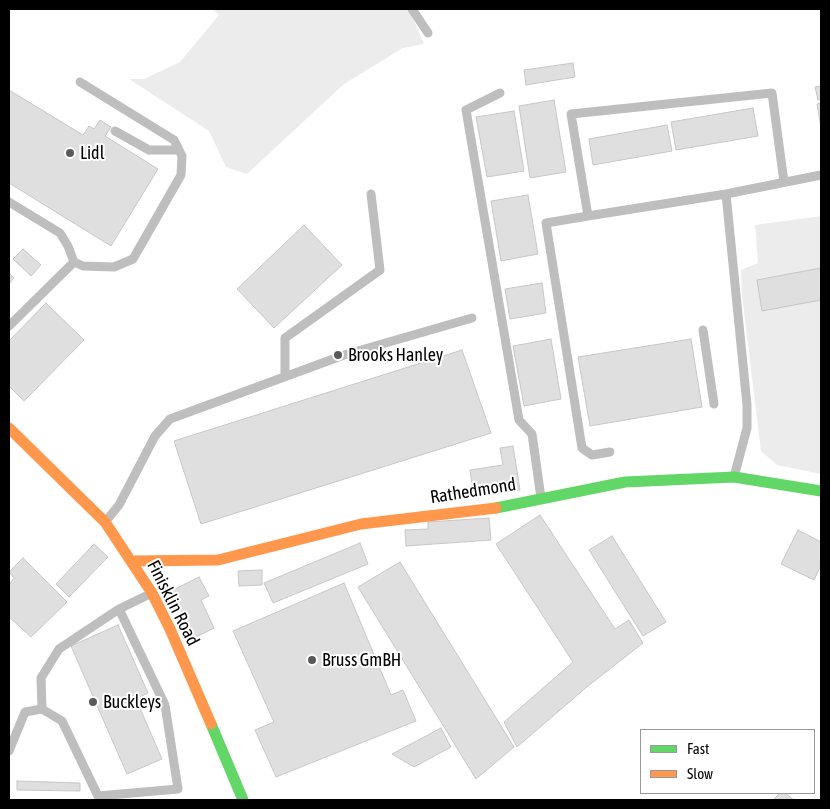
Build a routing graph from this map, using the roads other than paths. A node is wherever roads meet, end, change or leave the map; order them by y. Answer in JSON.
{"nodes":[{"id":1,"x":412,"y":9,"type":"edge"},
{"id":2,"x":428,"y":33,"type":"dead end"},
{"id":3,"x":80,"y":82,"type":"dead end"},
{"id":4,"x":500,"y":92,"type":"dead end"},
{"id":5,"x":114,"y":131,"type":"dead end"},
{"id":6,"x":179,"y":150,"type":"junction"},
{"id":7,"x":821,"y":174,"type":"edge"},
{"id":8,"x":784,"y":182,"type":"junction"},
{"id":9,"x":371,"y":194,"type":"dead end"},
{"id":10,"x":726,"y":194,"type":"junction"},
{"id":11,"x":9,"y":202,"type":"edge"},
{"id":12,"x":588,"y":216,"type":"junction"},
{"id":13,"x":74,"y":262,"type":"junction"},
{"id":14,"x":472,"y":318,"type":"dead end"},
{"id":15,"x":9,"y":326,"type":"edge"},
{"id":16,"x":703,"y":330,"type":"dead end"},
{"id":17,"x":285,"y":376,"type":"junction"},
{"id":18,"x":714,"y":404,"type":"dead end"},
{"id":19,"x":9,"y":428,"type":"edge"},
{"id":20,"x":610,"y":452,"type":"dead end"},
{"id":21,"x":734,"y":477,"type":"junction"},
{"id":22,"x":821,"y":491,"type":"edge"},
{"id":23,"x":541,"y":498,"type":"junction"},
{"id":24,"x":105,"y":522,"type":"junction"},
{"id":25,"x":132,"y":561,"type":"junction"},
{"id":26,"x":152,"y":592,"type":"junction"},
{"id":27,"x":120,"y":609,"type":"junction"},
{"id":28,"x":42,"y":710,"type":"junction"},
{"id":29,"x":9,"y":751,"type":"edge"},
{"id":30,"x":243,"y":800,"type":"edge"}],
"edges":[{"from":1,"to":2,"type":"lane"},
{"from":3,"to":6,"type":"lane"},
{"from":4,"to":23,"type":"lane"},
{"from":5,"to":6,"type":"lane"},
{"from":6,"to":13,"type":"lane"},
{"from":7,"to":8,"type":"lane"},
{"from":8,"to":10,"type":"lane"},
{"from":8,"to":12,"type":"lane"},
{"from":9,"to":17,"type":"lane"},
{"from":10,"to":12,"type":"lane"},
{"from":10,"to":21,"type":"lane"},
{"from":11,"to":13,"type":"lane"},
{"from":12,"to":20,"type":"lane"},
{"from":13,"to":15,"type":"lane"},
{"from":14,"to":17,"type":"lane"},
{"from":16,"to":18,"type":"lane"},
{"from":17,"to":24,"type":"lane"},
{"from":19,"to":24,"type":"street","name":"Finisklin Road"},
{"from":21,"to":22,"type":"street","name":"Rathedmond"},
{"from":21,"to":23,"type":"street","name":"Rathedmond"},
{"from":23,"to":25,"type":"street","name":"Rathedmond"},
{"from":24,"to":25,"type":"street","name":"Finisklin Road"},
{"from":25,"to":26,"type":"street","name":"Finisklin Road"},
{"from":26,"to":27,"type":"lane"},
{"from":26,"to":30,"type":"street","name":"Finisklin Road"},
{"from":27,"to":28,"type":"lane"},
{"from":27,"to":28,"type":"lane"},
{"from":28,"to":29,"type":"lane"}]}
